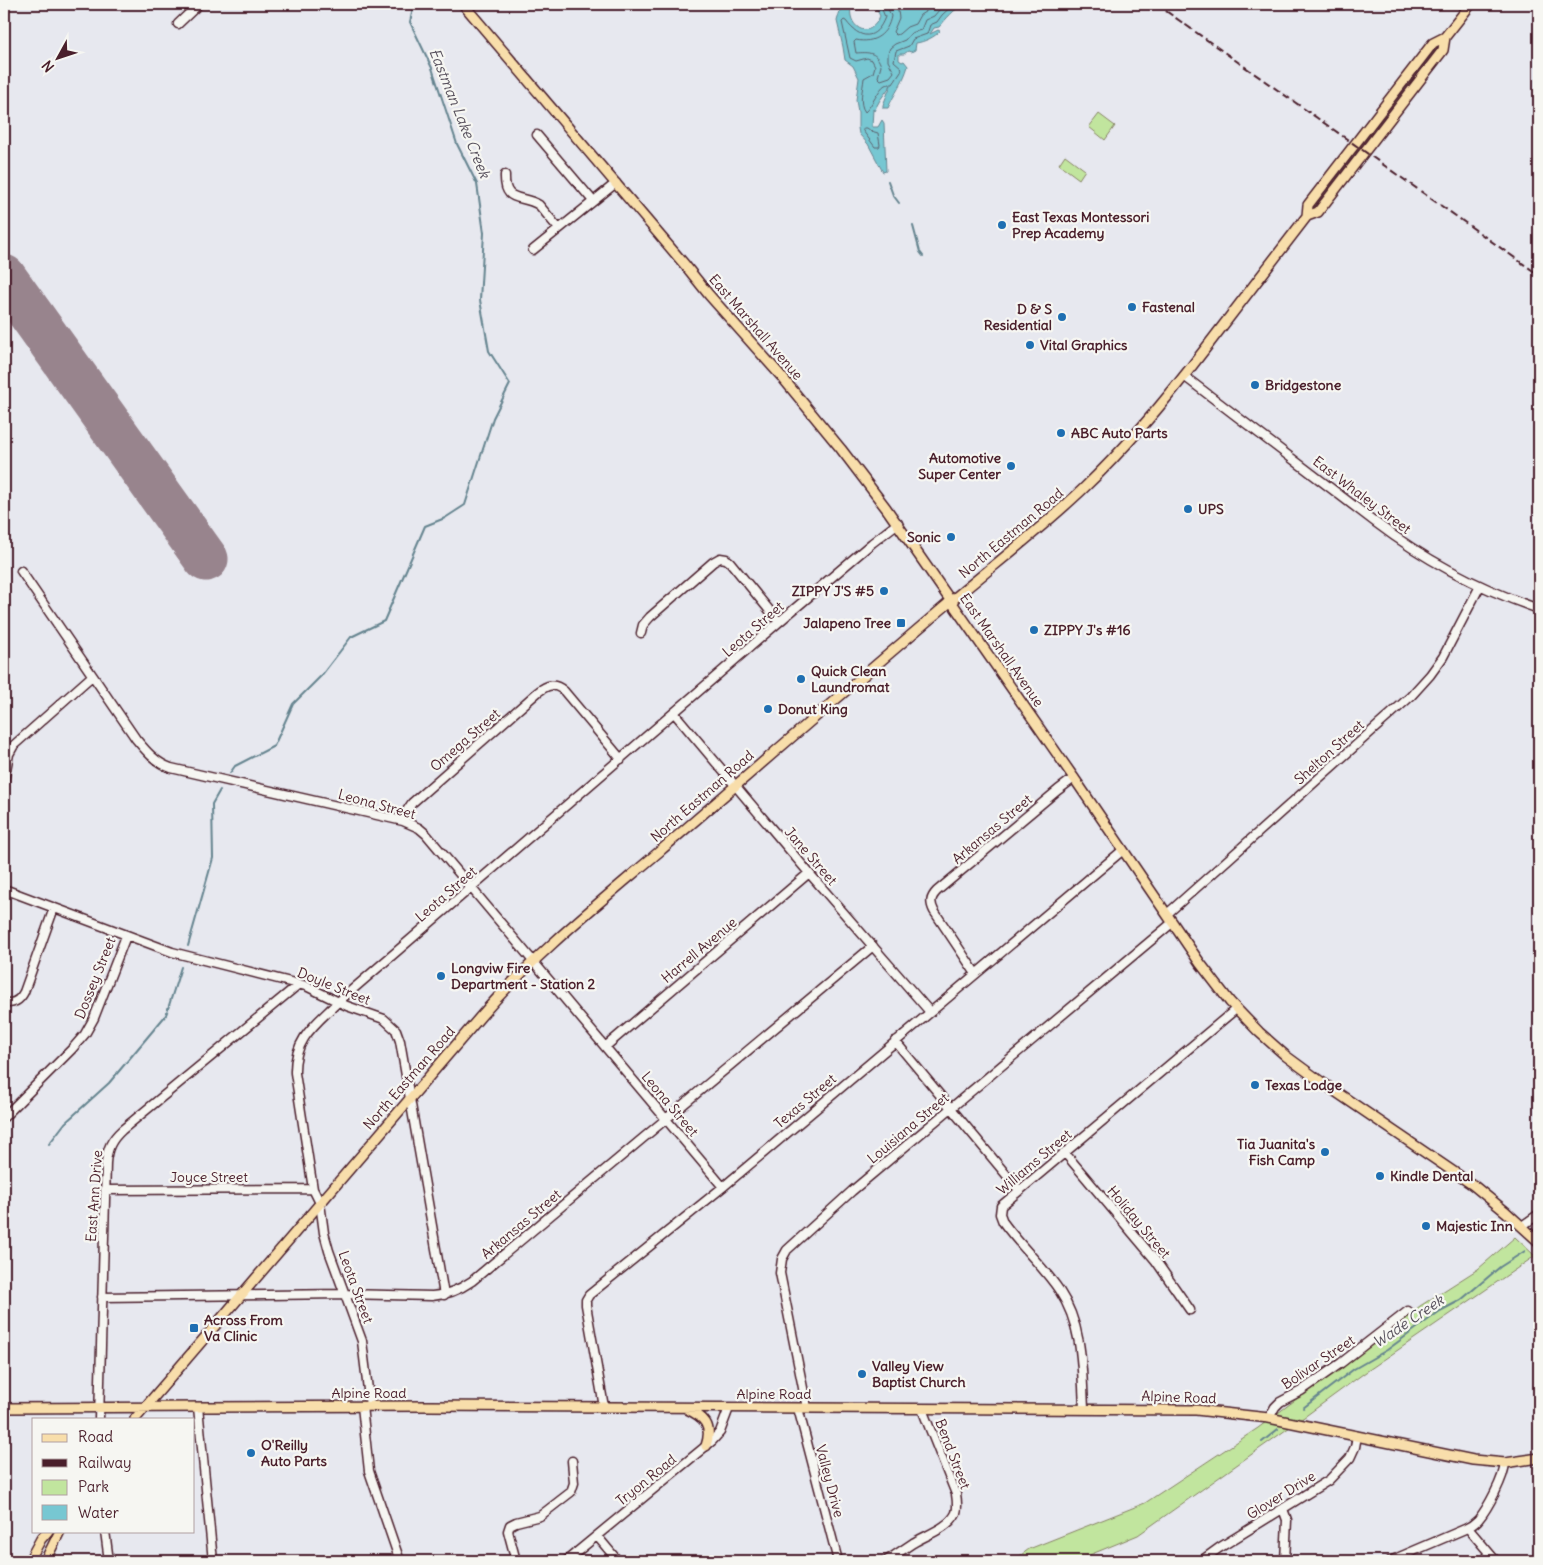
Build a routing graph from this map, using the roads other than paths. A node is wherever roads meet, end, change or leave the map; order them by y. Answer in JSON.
{"nodes":[{"id":1,"x":199,"y":4,"type":"edge"},
{"id":2,"x":463,"y":4,"type":"edge"},
{"id":3,"x":1471,"y":4,"type":"edge"},
{"id":4,"x":178,"y":24,"type":"dead end"},
{"id":5,"x":1445,"y":37,"type":"junction"},
{"id":6,"x":537,"y":136,"type":"dead end"},
{"id":7,"x":505,"y":175,"type":"dead end"},
{"id":8,"x":616,"y":183,"type":"junction"},
{"id":9,"x":593,"y":201,"type":"junction"},
{"id":10,"x":1307,"y":216,"type":"junction"},
{"id":11,"x":559,"y":229,"type":"junction"},
{"id":12,"x":533,"y":250,"type":"dead end"},
{"id":13,"x":1184,"y":376,"type":"junction"},
{"id":14,"x":898,"y":523,"type":"junction"},
{"id":15,"x":20,"y":571,"type":"dead end"},
{"id":16,"x":1480,"y":586,"type":"junction"},
{"id":17,"x":952,"y":601,"type":"junction"},
{"id":18,"x":1539,"y":609,"type":"edge"},
{"id":19,"x":779,"y":622,"type":"junction"},
{"id":20,"x":641,"y":633,"type":"dead end"},
{"id":21,"x":92,"y":676,"type":"junction"},
{"id":22,"x":675,"y":714,"type":"junction"},
{"id":23,"x":621,"y":759,"type":"junction"},
{"id":24,"x":1074,"y":778,"type":"junction"},
{"id":25,"x":4,"y":780,"type":"edge"},
{"id":26,"x":736,"y":786,"type":"junction"},
{"id":27,"x":403,"y":821,"type":"junction"},
{"id":28,"x":1124,"y":850,"type":"junction"},
{"id":29,"x":809,"y":873,"type":"junction"},
{"id":30,"x":472,"y":888,"type":"junction"},
{"id":31,"x":4,"y":889,"type":"edge"},
{"id":32,"x":54,"y":908,"type":"junction"},
{"id":33,"x":1167,"y":914,"type":"junction"},
{"id":34,"x":1172,"y":922,"type":"junction"},
{"id":35,"x":126,"y":936,"type":"junction"},
{"id":36,"x":873,"y":946,"type":"junction"},
{"id":37,"x":533,"y":961,"type":"junction"},
{"id":38,"x":976,"y":974,"type":"junction"},
{"id":39,"x":299,"y":984,"type":"junction"},
{"id":40,"x":4,"y":1002,"type":"edge"},
{"id":41,"x":338,"y":1002,"type":"junction"},
{"id":42,"x":1236,"y":1009,"type":"junction"},
{"id":43,"x":930,"y":1012,"type":"junction"},
{"id":44,"x":895,"y":1041,"type":"junction"},
{"id":45,"x":605,"y":1047,"type":"junction"},
{"id":46,"x":410,"y":1098,"type":"junction"},
{"id":47,"x":951,"y":1108,"type":"junction"},
{"id":48,"x":4,"y":1117,"type":"edge"},
{"id":49,"x":666,"y":1120,"type":"junction"},
{"id":50,"x":1065,"y":1153,"type":"junction"},
{"id":51,"x":723,"y":1187,"type":"junction"},
{"id":52,"x":313,"y":1189,"type":"junction"},
{"id":53,"x":105,"y":1190,"type":"junction"},
{"id":54,"x":1019,"y":1190,"type":"junction"},
{"id":55,"x":320,"y":1203,"type":"junction"},
{"id":56,"x":1539,"y":1214,"type":"edge"},
{"id":57,"x":1522,"y":1226,"type":"junction"},
{"id":58,"x":1539,"y":1242,"type":"edge"},
{"id":59,"x":344,"y":1294,"type":"junction"},
{"id":60,"x":241,"y":1295,"type":"junction"},
{"id":61,"x":444,"y":1295,"type":"junction"},
{"id":62,"x":102,"y":1297,"type":"junction"},
{"id":63,"x":1190,"y":1310,"type":"dead end"},
{"id":64,"x":1408,"y":1311,"type":"dead end"},
{"id":65,"x":366,"y":1406,"type":"junction"},
{"id":66,"x":144,"y":1407,"type":"junction"},
{"id":67,"x":604,"y":1407,"type":"junction"},
{"id":68,"x":684,"y":1407,"type":"junction"},
{"id":69,"x":4,"y":1408,"type":"edge"},
{"id":70,"x":99,"y":1408,"type":"junction"},
{"id":71,"x":198,"y":1408,"type":"junction"},
{"id":72,"x":729,"y":1408,"type":"junction"},
{"id":73,"x":803,"y":1408,"type":"junction"},
{"id":74,"x":922,"y":1409,"type":"junction"},
{"id":75,"x":1084,"y":1409,"type":"junction"},
{"id":76,"x":100,"y":1418,"type":"edge"},
{"id":77,"x":136,"y":1418,"type":"edge"},
{"id":78,"x":1269,"y":1418,"type":"junction"},
{"id":79,"x":1357,"y":1436,"type":"junction"},
{"id":80,"x":706,"y":1446,"type":"junction"},
{"id":81,"x":1539,"y":1458,"type":"edge"},
{"id":82,"x":572,"y":1461,"type":"dead end"},
{"id":83,"x":1505,"y":1463,"type":"junction"},
{"id":84,"x":1283,"y":1509,"type":"junction"},
{"id":85,"x":1468,"y":1528,"type":"junction"},
{"id":86,"x":47,"y":1532,"type":"edge"},
{"id":87,"x":60,"y":1532,"type":"edge"},
{"id":88,"x":105,"y":1532,"type":"edge"},
{"id":89,"x":597,"y":1536,"type":"junction"},
{"id":90,"x":29,"y":1561,"type":"edge"},
{"id":91,"x":45,"y":1561,"type":"edge"},
{"id":92,"x":109,"y":1561,"type":"edge"},
{"id":93,"x":213,"y":1561,"type":"edge"},
{"id":94,"x":400,"y":1561,"type":"edge"},
{"id":95,"x":516,"y":1561,"type":"edge"},
{"id":96,"x":566,"y":1561,"type":"edge"},
{"id":97,"x":618,"y":1561,"type":"edge"},
{"id":98,"x":838,"y":1561,"type":"edge"},
{"id":99,"x":886,"y":1561,"type":"edge"},
{"id":100,"x":1200,"y":1561,"type":"edge"},
{"id":101,"x":1285,"y":1561,"type":"edge"},
{"id":102,"x":1390,"y":1561,"type":"edge"},
{"id":103,"x":1496,"y":1561,"type":"edge"}],
"edges":[{"from":1,"to":4,"type":"street"},
{"from":2,"to":8,"type":"main road","name":"East Marshall Avenue"},
{"from":3,"to":5,"type":"main road"},
{"from":5,"to":10,"type":"main road","name":"North Eastman Road"},
{"from":5,"to":10,"type":"main road","name":"North Eastman Road"},
{"from":6,"to":9,"type":"street"},
{"from":7,"to":11,"type":"street"},
{"from":8,"to":9,"type":"street"},
{"from":8,"to":14,"type":"main road","name":"East Marshall Avenue"},
{"from":9,"to":11,"type":"street"},
{"from":10,"to":13,"type":"main road","name":"North Eastman Road"},
{"from":11,"to":12,"type":"street"},
{"from":13,"to":16,"type":"street","name":"East Whaley Street"},
{"from":13,"to":17,"type":"main road","name":"North Eastman Road"},
{"from":14,"to":17,"type":"main road","name":"East Marshall Avenue"},
{"from":14,"to":19,"type":"street","name":"Leota Street"},
{"from":15,"to":21,"type":"street","name":"Leona Street"},
{"from":16,"to":18,"type":"street","name":"East Whaley Street"},
{"from":16,"to":33,"type":"street","name":"Shelton Street"},
{"from":17,"to":24,"type":"main road","name":"East Marshall Avenue"},
{"from":17,"to":26,"type":"main road","name":"North Eastman Road"},
{"from":19,"to":20,"type":"street"},
{"from":19,"to":22,"type":"street","name":"Leota Street"},
{"from":21,"to":25,"type":"street"},
{"from":21,"to":27,"type":"street","name":"Leona Street"},
{"from":22,"to":23,"type":"street","name":"Leota Street"},
{"from":22,"to":26,"type":"street","name":"Jane Street"},
{"from":23,"to":27,"type":"street","name":"Omega Street"},
{"from":23,"to":30,"type":"street","name":"Leota Street"},
{"from":24,"to":28,"type":"main road","name":"East Marshall Avenue"},
{"from":24,"to":38,"type":"street","name":"Arkansas Street"},
{"from":26,"to":29,"type":"street","name":"Jane Street"},
{"from":26,"to":37,"type":"main road","name":"North Eastman Road"},
{"from":27,"to":30,"type":"street","name":"Leona Street"},
{"from":28,"to":33,"type":"main road","name":"East Marshall Avenue"},
{"from":28,"to":38,"type":"street","name":"Texas Street"},
{"from":29,"to":36,"type":"street","name":"Jane Street"},
{"from":29,"to":45,"type":"street","name":"Harrell Avenue"},
{"from":30,"to":37,"type":"street","name":"Leona Street"},
{"from":30,"to":41,"type":"street","name":"Leota Street"},
{"from":31,"to":32,"type":"street","name":"Doyle Street"},
{"from":32,"to":35,"type":"street","name":"Doyle Street"},
{"from":32,"to":40,"type":"street"},
{"from":33,"to":34,"type":"main road","name":"East Marshall Avenue"},
{"from":34,"to":42,"type":"main road","name":"East Marshall Avenue"},
{"from":34,"to":47,"type":"street","name":"Louisiana Street"},
{"from":35,"to":39,"type":"street","name":"Doyle Street"},
{"from":35,"to":48,"type":"street","name":"Dossey Street"},
{"from":36,"to":43,"type":"street","name":"Jane Street"},
{"from":36,"to":49,"type":"street","name":"Arkansas Street"},
{"from":37,"to":45,"type":"street","name":"Leona Street"},
{"from":37,"to":46,"type":"main road","name":"North Eastman Road"},
{"from":38,"to":43,"type":"street","name":"Texas Street"},
{"from":39,"to":41,"type":"street","name":"Doyle Street"},
{"from":39,"to":53,"type":"street","name":"East Ann Drive"},
{"from":41,"to":46,"type":"street","name":"Doyle Street"},
{"from":41,"to":52,"type":"street","name":"Leota Street"},
{"from":42,"to":50,"type":"street","name":"Williams Street"},
{"from":42,"to":57,"type":"main road","name":"East Marshall Avenue"},
{"from":43,"to":44,"type":"street","name":"Texas Street"},
{"from":44,"to":47,"type":"street"},
{"from":44,"to":51,"type":"street","name":"Texas Street"},
{"from":45,"to":49,"type":"street","name":"Leona Street"},
{"from":46,"to":55,"type":"main road","name":"North Eastman Road"},
{"from":46,"to":61,"type":"street","name":"Doyle Street"},
{"from":47,"to":54,"type":"street"},
{"from":47,"to":73,"type":"street","name":"Louisiana Street"},
{"from":49,"to":51,"type":"street","name":"Leona Street"},
{"from":49,"to":61,"type":"street","name":"Arkansas Street"},
{"from":50,"to":54,"type":"street","name":"Williams Street"},
{"from":50,"to":63,"type":"street","name":"Holiday Street"},
{"from":51,"to":67,"type":"street","name":"Texas Street"},
{"from":52,"to":53,"type":"street","name":"Joyce Street"},
{"from":52,"to":55,"type":"street","name":"Leota Street"},
{"from":53,"to":62,"type":"street","name":"East Ann Drive"},
{"from":54,"to":75,"type":"street","name":"Williams Street"},
{"from":55,"to":59,"type":"street","name":"Leota Street"},
{"from":55,"to":60,"type":"main road","name":"North Eastman Road"},
{"from":56,"to":57,"type":"street"},
{"from":57,"to":58,"type":"main road","name":"East Marshall Avenue"},
{"from":59,"to":60,"type":"street","name":"Arkansas Street"},
{"from":59,"to":61,"type":"street","name":"Arkansas Street"},
{"from":59,"to":65,"type":"street","name":"Leota Street"},
{"from":60,"to":62,"type":"street","name":"Arkansas Street"},
{"from":60,"to":66,"type":"main road","name":"North Eastman Road"},
{"from":62,"to":70,"type":"street","name":"East Ann Drive"},
{"from":64,"to":78,"type":"street","name":"Bolivar Street"},
{"from":65,"to":67,"type":"main road","name":"Alpine Road"},
{"from":65,"to":71,"type":"main road","name":"Alpine Road"},
{"from":65,"to":94,"type":"street","name":"Leota Street"},
{"from":66,"to":70,"type":"main road","name":"Alpine Road"},
{"from":66,"to":71,"type":"main road","name":"Alpine Road"},
{"from":66,"to":77,"type":"main road","name":"North Eastman Road"},
{"from":67,"to":68,"type":"main road","name":"Alpine Road"},
{"from":68,"to":72,"type":"main road","name":"Alpine Road"},
{"from":68,"to":80,"type":"main road"},
{"from":69,"to":70,"type":"main road","name":"Alpine Road"},
{"from":70,"to":76,"type":"street","name":"East Ann Drive"},
{"from":71,"to":93,"type":"street"},
{"from":72,"to":73,"type":"main road","name":"Alpine Road"},
{"from":72,"to":80,"type":"street","name":"Tryon Road"},
{"from":73,"to":74,"type":"main road","name":"Alpine Road"},
{"from":73,"to":98,"type":"street","name":"Valley Drive"},
{"from":74,"to":75,"type":"main road","name":"Alpine Road"},
{"from":74,"to":99,"type":"street","name":"Bend Street"},
{"from":75,"to":78,"type":"main road","name":"Alpine Road"},
{"from":78,"to":79,"type":"main road","name":"Alpine Road"},
{"from":79,"to":83,"type":"main road","name":"Alpine Road"},
{"from":79,"to":84,"type":"street","name":"Glover Drive"},
{"from":80,"to":89,"type":"street","name":"Tryon Road"},
{"from":81,"to":83,"type":"main road","name":"Alpine Road"},
{"from":82,"to":95,"type":"street"},
{"from":83,"to":85,"type":"street"},
{"from":84,"to":100,"type":"street","name":"Glover Drive"},
{"from":84,"to":101,"type":"street"},
{"from":85,"to":102,"type":"street"},
{"from":85,"to":103,"type":"street"},
{"from":86,"to":90,"type":"main road"},
{"from":87,"to":91,"type":"main road"},
{"from":88,"to":92,"type":"street"},
{"from":89,"to":96,"type":"street","name":"Tryon Road"},
{"from":89,"to":97,"type":"street"}]}
